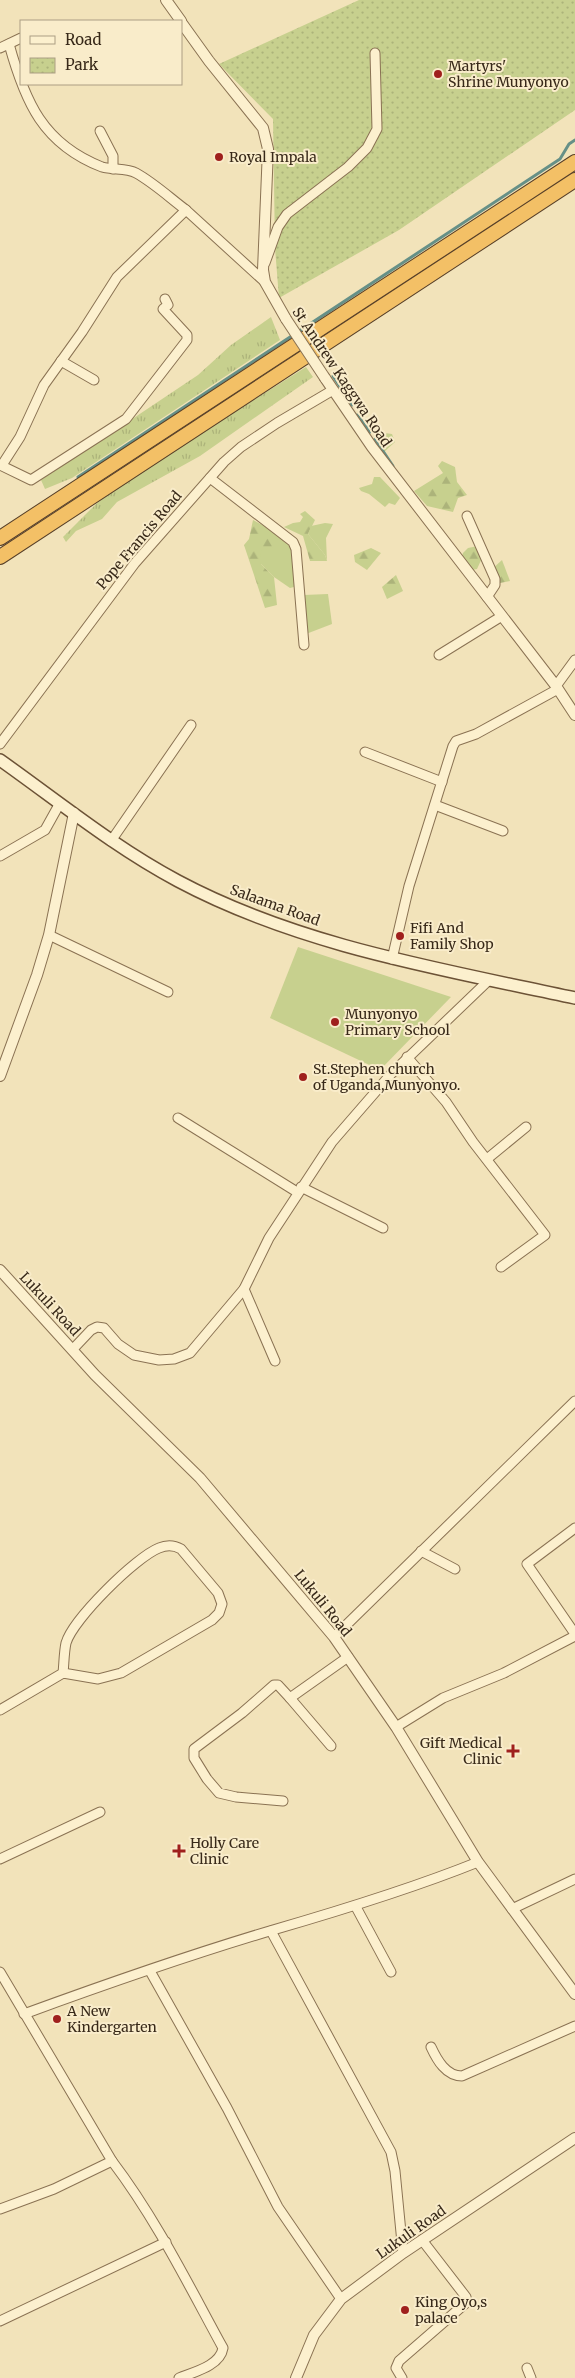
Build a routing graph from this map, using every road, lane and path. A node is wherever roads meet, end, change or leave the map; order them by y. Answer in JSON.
{"nodes":[{"id":1,"x":166,"y":0,"type":"edge"},
{"id":2,"x":180,"y":20,"type":"edge"},
{"id":3,"x":182,"y":23,"type":"edge"},
{"id":4,"x":20,"y":38,"type":"edge"},
{"id":5,"x":4,"y":46,"type":"edge"},
{"id":6,"x":375,"y":54,"type":"dead end"},
{"id":7,"x":20,"y":84,"type":"edge"},
{"id":8,"x":21,"y":85,"type":"edge"},
{"id":9,"x":100,"y":131,"type":"dead end"},
{"id":10,"x":575,"y":162,"type":"edge"},
{"id":11,"x":113,"y":169,"type":"junction"},
{"id":12,"x":575,"y":180,"type":"edge"},
{"id":13,"x":186,"y":210,"type":"junction"},
{"id":14,"x":263,"y":270,"type":"junction"},
{"id":15,"x":265,"y":282,"type":"junction"},
{"id":16,"x":165,"y":299,"type":"dead end"},
{"id":17,"x":61,"y":361,"type":"junction"},
{"id":18,"x":94,"y":380,"type":"dead end"},
{"id":19,"x":333,"y":390,"type":"junction"},
{"id":20,"x":1,"y":465,"type":"edge"},
{"id":21,"x":210,"y":478,"type":"junction"},
{"id":22,"x":466,"y":516,"type":"dead end"},
{"id":23,"x":0,"y":538,"type":"edge"},
{"id":24,"x":0,"y":557,"type":"edge"},
{"id":25,"x":487,"y":598,"type":"junction"},
{"id":26,"x":502,"y":616,"type":"junction"},
{"id":27,"x":304,"y":645,"type":"dead end"},
{"id":28,"x":440,"y":655,"type":"dead end"},
{"id":29,"x":575,"y":660,"type":"edge"},
{"id":30,"x":557,"y":688,"type":"junction"},
{"id":31,"x":575,"y":715,"type":"edge"},
{"id":32,"x":190,"y":724,"type":"dead end"},
{"id":33,"x":0,"y":744,"type":"edge"},
{"id":34,"x":365,"y":752,"type":"dead end"},
{"id":35,"x":0,"y":760,"type":"edge"},
{"id":36,"x":442,"y":782,"type":"junction"},
{"id":37,"x":60,"y":802,"type":"junction"},
{"id":38,"x":435,"y":805,"type":"junction"},
{"id":39,"x":74,"y":813,"type":"junction"},
{"id":40,"x":503,"y":831,"type":"dead end"},
{"id":41,"x":111,"y":841,"type":"junction"},
{"id":42,"x":0,"y":856,"type":"edge"},
{"id":43,"x":48,"y":935,"type":"junction"},
{"id":44,"x":392,"y":958,"type":"junction"},
{"id":45,"x":489,"y":980,"type":"junction"},
{"id":46,"x":168,"y":992,"type":"dead end"},
{"id":47,"x":575,"y":998,"type":"edge"},
{"id":48,"x":407,"y":1057,"type":"junction"},
{"id":49,"x":0,"y":1076,"type":"edge"},
{"id":50,"x":178,"y":1118,"type":"dead end"},
{"id":51,"x":526,"y":1127,"type":"dead end"},
{"id":52,"x":486,"y":1159,"type":"junction"},
{"id":53,"x":299,"y":1189,"type":"junction"},
{"id":54,"x":383,"y":1228,"type":"dead end"},
{"id":55,"x":501,"y":1267,"type":"dead end"},
{"id":56,"x":0,"y":1270,"type":"edge"},
{"id":57,"x":244,"y":1289,"type":"junction"},
{"id":58,"x":73,"y":1349,"type":"junction"},
{"id":59,"x":275,"y":1360,"type":"dead end"},
{"id":60,"x":575,"y":1401,"type":"edge"},
{"id":61,"x":575,"y":1528,"type":"edge"},
{"id":62,"x":421,"y":1551,"type":"junction"},
{"id":63,"x":455,"y":1569,"type":"dead end"},
{"id":64,"x":575,"y":1635,"type":"edge"},
{"id":65,"x":334,"y":1637,"type":"junction"},
{"id":66,"x":348,"y":1657,"type":"junction"},
{"id":67,"x":63,"y":1673,"type":"junction"},
{"id":68,"x":290,"y":1698,"type":"junction"},
{"id":69,"x":0,"y":1710,"type":"edge"},
{"id":70,"x":396,"y":1727,"type":"junction"},
{"id":71,"x":331,"y":1746,"type":"dead end"},
{"id":72,"x":284,"y":1801,"type":"dead end"},
{"id":73,"x":100,"y":1812,"type":"dead end"},
{"id":74,"x":0,"y":1859,"type":"edge"},
{"id":75,"x":478,"y":1862,"type":"junction"},
{"id":76,"x":575,"y":1879,"type":"edge"},
{"id":77,"x":356,"y":1907,"type":"junction"},
{"id":78,"x":512,"y":1909,"type":"junction"},
{"id":79,"x":271,"y":1931,"type":"junction"},
{"id":80,"x":150,"y":1971,"type":"junction"},
{"id":81,"x":0,"y":1972,"type":"edge"},
{"id":82,"x":391,"y":1972,"type":"dead end"},
{"id":83,"x":575,"y":1994,"type":"edge"},
{"id":84,"x":24,"y":2014,"type":"junction"},
{"id":85,"x":575,"y":2026,"type":"edge"},
{"id":86,"x":431,"y":2047,"type":"dead end"},
{"id":87,"x":575,"y":2138,"type":"edge"},
{"id":88,"x":112,"y":2161,"type":"junction"},
{"id":89,"x":0,"y":2209,"type":"edge"},
{"id":90,"x":422,"y":2240,"type":"junction"},
{"id":91,"x":166,"y":2242,"type":"junction"},
{"id":92,"x":403,"y":2253,"type":"junction"},
{"id":93,"x":341,"y":2299,"type":"junction"},
{"id":94,"x":0,"y":2321,"type":"edge"},
{"id":95,"x":527,"y":2368,"type":"dead end"},
{"id":96,"x":179,"y":2378,"type":"edge"},
{"id":97,"x":296,"y":2378,"type":"edge"},
{"id":98,"x":402,"y":2378,"type":"edge"},
{"id":99,"x":531,"y":2378,"type":"edge"}],
"edges":[{"from":1,"to":2,"type":"street","name":"St Andrew Kaggwa Road"},
{"from":3,"to":14,"type":"street","name":"St Andrew Kaggwa Road"},
{"from":4,"to":5,"type":"street"},
{"from":5,"to":7,"type":"street"},
{"from":6,"to":14,"type":"street"},
{"from":8,"to":11,"type":"street"},
{"from":9,"to":11,"type":"street"},
{"from":10,"to":23,"type":"highway"},
{"from":11,"to":13,"type":"street"},
{"from":12,"to":24,"type":"highway"},
{"from":13,"to":15,"type":"street"},
{"from":13,"to":17,"type":"street"},
{"from":14,"to":15,"type":"street","name":"St Andrew Kaggwa Road"},
{"from":15,"to":19,"type":"street","name":"St Andrew Kaggwa Road","bridge":true},
{"from":16,"to":20,"type":"street"},
{"from":17,"to":18,"type":"street"},
{"from":17,"to":20,"type":"street"},
{"from":19,"to":21,"type":"street","name":"Pope Francis Road"},
{"from":19,"to":25,"type":"street","name":"St Andrew Kaggwa Road"},
{"from":21,"to":27,"type":"street"},
{"from":21,"to":33,"type":"street","name":"Pope Francis Road"},
{"from":22,"to":25,"type":"street"},
{"from":25,"to":26,"type":"street","name":"St Andrew Kaggwa Road"},
{"from":26,"to":28,"type":"street"},
{"from":26,"to":30,"type":"street","name":"St Andrew Kaggwa Road"},
{"from":29,"to":30,"type":"street"},
{"from":30,"to":31,"type":"street","name":"St Andrew Kaggwa Road"},
{"from":30,"to":36,"type":"street"},
{"from":32,"to":41,"type":"street"},
{"from":34,"to":36,"type":"street"},
{"from":35,"to":37,"type":"main road","name":"Salaama Road"},
{"from":36,"to":38,"type":"street"},
{"from":37,"to":39,"type":"main road","name":"Salaama Road"},
{"from":37,"to":42,"type":"street"},
{"from":38,"to":40,"type":"street"},
{"from":38,"to":44,"type":"street"},
{"from":39,"to":41,"type":"main road","name":"Salaama Road"},
{"from":39,"to":43,"type":"street"},
{"from":41,"to":44,"type":"main road","name":"Salaama Road"},
{"from":43,"to":46,"type":"street"},
{"from":43,"to":49,"type":"street"},
{"from":44,"to":45,"type":"main road","name":"Salaama Road"},
{"from":45,"to":47,"type":"main road","name":"Salaama Road"},
{"from":45,"to":48,"type":"street"},
{"from":48,"to":52,"type":"street"},
{"from":48,"to":53,"type":"street"},
{"from":50,"to":53,"type":"street"},
{"from":51,"to":52,"type":"street"},
{"from":52,"to":55,"type":"street"},
{"from":53,"to":54,"type":"street"},
{"from":53,"to":57,"type":"street"},
{"from":56,"to":58,"type":"street","name":"Lukuli Road"},
{"from":57,"to":58,"type":"street"},
{"from":57,"to":59,"type":"street"},
{"from":58,"to":65,"type":"street","name":"Lukuli Road"},
{"from":60,"to":62,"type":"street"},
{"from":61,"to":64,"type":"street"},
{"from":62,"to":63,"type":"street"},
{"from":62,"to":65,"type":"street"},
{"from":64,"to":70,"type":"street"},
{"from":65,"to":66,"type":"street","name":"Lukuli Road"},
{"from":66,"to":68,"type":"street"},
{"from":66,"to":70,"type":"street","name":"Lukuli Road"},
{"from":67,"to":67,"type":"street"},
{"from":67,"to":69,"type":"street"},
{"from":68,"to":71,"type":"street"},
{"from":68,"to":72,"type":"street"},
{"from":70,"to":75,"type":"street","name":"Lukuli Road"},
{"from":73,"to":74,"type":"street"},
{"from":75,"to":77,"type":"street"},
{"from":75,"to":78,"type":"street","name":"Lukuli Road"},
{"from":76,"to":78,"type":"street"},
{"from":77,"to":79,"type":"street"},
{"from":77,"to":82,"type":"street"},
{"from":78,"to":83,"type":"street","name":"Lukuli Road"},
{"from":79,"to":80,"type":"street"},
{"from":79,"to":92,"type":"street"},
{"from":80,"to":84,"type":"street"},
{"from":80,"to":93,"type":"street"},
{"from":81,"to":84,"type":"street"},
{"from":84,"to":88,"type":"street"},
{"from":85,"to":86,"type":"street"},
{"from":87,"to":90,"type":"street","name":"Lukuli Road"},
{"from":88,"to":89,"type":"street"},
{"from":88,"to":91,"type":"street"},
{"from":90,"to":92,"type":"street","name":"Lukuli Road"},
{"from":90,"to":98,"type":"street"},
{"from":91,"to":94,"type":"street"},
{"from":91,"to":96,"type":"street"},
{"from":92,"to":93,"type":"street","name":"Lukuli Road"},
{"from":93,"to":97,"type":"street","name":"Lukuli Road"},
{"from":95,"to":99,"type":"street"}]}
